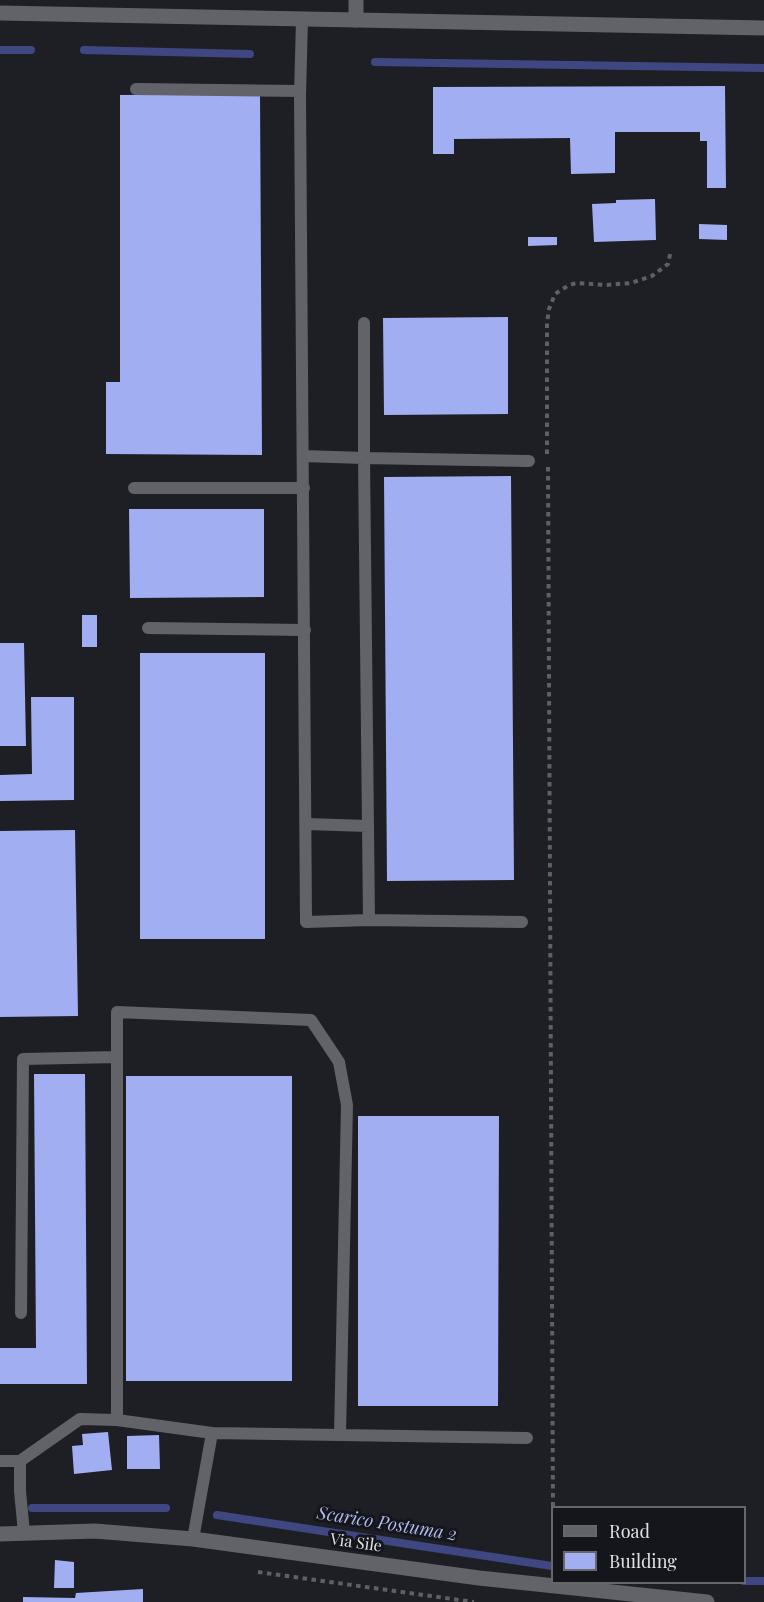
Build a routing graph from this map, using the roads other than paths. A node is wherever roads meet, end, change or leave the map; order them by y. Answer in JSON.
{"nodes":[{"id":1,"x":356,"y":0,"type":"edge"},
{"id":2,"x":0,"y":13,"type":"edge"},
{"id":3,"x":302,"y":19,"type":"junction"},
{"id":4,"x":356,"y":20,"type":"junction"},
{"id":5,"x":764,"y":28,"type":"edge"},
{"id":6,"x":136,"y":89,"type":"dead end"},
{"id":7,"x":300,"y":91,"type":"junction"},
{"id":8,"x":364,"y":323,"type":"dead end"},
{"id":9,"x":303,"y":456,"type":"junction"},
{"id":10,"x":364,"y":458,"type":"junction"},
{"id":11,"x":529,"y":461,"type":"dead end"},
{"id":12,"x":134,"y":488,"type":"dead end"},
{"id":13,"x":304,"y":488,"type":"junction"},
{"id":14,"x":148,"y":628,"type":"dead end"},
{"id":15,"x":305,"y":630,"type":"junction"},
{"id":16,"x":306,"y":824,"type":"junction"},
{"id":17,"x":368,"y":826,"type":"junction"},
{"id":18,"x":369,"y":920,"type":"junction"},
{"id":19,"x":522,"y":922,"type":"dead end"},
{"id":20,"x":117,"y":1056,"type":"junction"},
{"id":21,"x":21,"y":1313,"type":"dead end"},
{"id":22,"x":117,"y":1420,"type":"junction"},
{"id":23,"x":212,"y":1433,"type":"junction"},
{"id":24,"x":340,"y":1435,"type":"junction"},
{"id":25,"x":527,"y":1438,"type":"dead end"},
{"id":26,"x":0,"y":1461,"type":"edge"},
{"id":27,"x":20,"y":1461,"type":"junction"},
{"id":28,"x":24,"y":1533,"type":"junction"},
{"id":29,"x":0,"y":1534,"type":"edge"},
{"id":30,"x":193,"y":1539,"type":"junction"},
{"id":31,"x":707,"y":1602,"type":"edge"}],
"edges":[{"from":1,"to":4,"type":"street"},
{"from":2,"to":3,"type":"street"},
{"from":3,"to":4,"type":"street"},
{"from":3,"to":7,"type":"lane"},
{"from":4,"to":5,"type":"street"},
{"from":6,"to":7,"type":"lane"},
{"from":7,"to":9,"type":"lane"},
{"from":8,"to":10,"type":"lane"},
{"from":9,"to":10,"type":"lane"},
{"from":9,"to":13,"type":"lane"},
{"from":10,"to":11,"type":"lane"},
{"from":10,"to":17,"type":"lane"},
{"from":12,"to":13,"type":"lane"},
{"from":13,"to":15,"type":"lane"},
{"from":14,"to":15,"type":"lane"},
{"from":15,"to":16,"type":"lane"},
{"from":16,"to":17,"type":"lane"},
{"from":16,"to":18,"type":"lane"},
{"from":17,"to":18,"type":"lane"},
{"from":18,"to":19,"type":"lane"},
{"from":20,"to":21,"type":"lane"},
{"from":20,"to":22,"type":"lane"},
{"from":20,"to":24,"type":"lane"},
{"from":22,"to":23,"type":"lane"},
{"from":22,"to":27,"type":"lane"},
{"from":23,"to":24,"type":"lane"},
{"from":23,"to":30,"type":"lane"},
{"from":24,"to":25,"type":"lane"},
{"from":26,"to":27,"type":"lane"},
{"from":27,"to":28,"type":"lane"},
{"from":28,"to":29,"type":"street","name":"Via Sile"},
{"from":28,"to":30,"type":"street","name":"Via Sile"},
{"from":30,"to":31,"type":"street","name":"Via Sile"}]}
